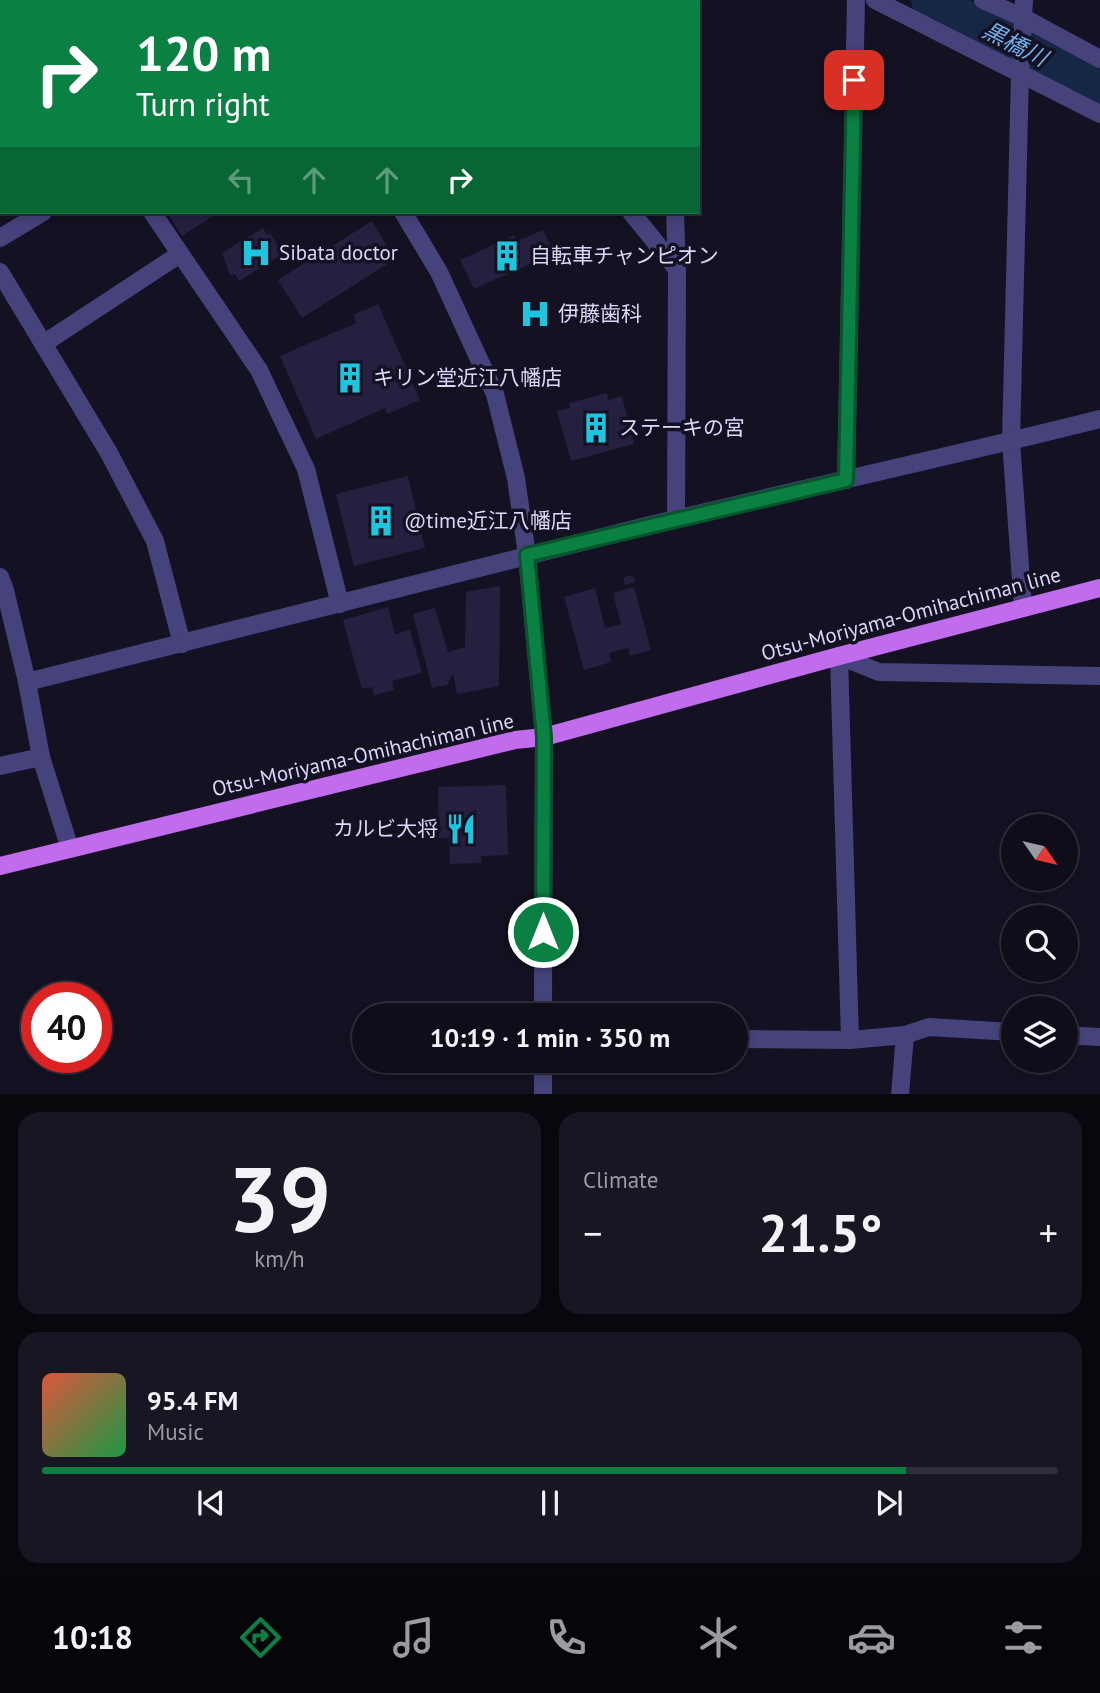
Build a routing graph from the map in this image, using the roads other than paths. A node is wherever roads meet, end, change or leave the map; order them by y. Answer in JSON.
{"nodes":[{"id":1,"x":856,"y":0,"type":"edge"},
{"id":2,"x":875,"y":0,"type":"edge"},
{"id":3,"x":984,"y":0,"type":"edge"},
{"id":4,"x":1024,"y":0,"type":"edge"},
{"id":5,"x":1024,"y":18,"type":"junction"},
{"id":6,"x":1100,"y":59,"type":"edge"},
{"id":7,"x":1020,"y":74,"type":"junction"},
{"id":8,"x":1100,"y":114,"type":"edge"},
{"id":9,"x":40,"y":214,"type":"edge"},
{"id":10,"x":153,"y":214,"type":"edge"},
{"id":11,"x":404,"y":214,"type":"edge"},
{"id":12,"x":633,"y":214,"type":"edge"},
{"id":13,"x":675,"y":214,"type":"edge"},
{"id":14,"x":0,"y":238,"type":"edge"},
{"id":15,"x":180,"y":254,"type":"junction"},
{"id":16,"x":677,"y":269,"type":"junction"},
{"id":17,"x":0,"y":272,"type":"edge"},
{"id":18,"x":43,"y":344,"type":"junction"},
{"id":19,"x":1100,"y":419,"type":"edge"},
{"id":20,"x":1011,"y":442,"type":"junction"},
{"id":21,"x":846,"y":480,"type":"junction"},
{"id":22,"x":676,"y":519,"type":"junction"},
{"id":23,"x":527,"y":555,"type":"junction"},
{"id":24,"x":2,"y":586,"type":"edge"},
{"id":25,"x":1100,"y":588,"type":"edge"},
{"id":26,"x":340,"y":604,"type":"junction"},
{"id":27,"x":1023,"y":608,"type":"junction"},
{"id":28,"x":183,"y":644,"type":"junction"},
{"id":29,"x":839,"y":656,"type":"junction"},
{"id":30,"x":1100,"y":676,"type":"edge"},
{"id":31,"x":27,"y":682,"type":"junction"},
{"id":32,"x":544,"y":737,"type":"junction"},
{"id":33,"x":41,"y":757,"type":"junction"},
{"id":34,"x":0,"y":766,"type":"edge"},
{"id":35,"x":70,"y":849,"type":"junction"},
{"id":36,"x":0,"y":866,"type":"edge"},
{"id":37,"x":543,"y":1003,"type":"edge"},
{"id":38,"x":1001,"y":1031,"type":"edge"},
{"id":39,"x":905,"y":1035,"type":"junction"},
{"id":40,"x":1078,"y":1036,"type":"edge"},
{"id":41,"x":1100,"y":1037,"type":"edge"},
{"id":42,"x":748,"y":1039,"type":"edge"},
{"id":43,"x":850,"y":1040,"type":"junction"},
{"id":44,"x":543,"y":1073,"type":"edge"},
{"id":45,"x":543,"y":1094,"type":"edge"},
{"id":46,"x":900,"y":1094,"type":"edge"}],
"edges":[{"from":1,"to":21,"type":"street"},
{"from":2,"to":7,"type":"street"},
{"from":3,"to":5,"type":"street"},
{"from":4,"to":5,"type":"street"},
{"from":5,"to":6,"type":"street"},
{"from":5,"to":7,"type":"street"},
{"from":7,"to":8,"type":"street"},
{"from":7,"to":20,"type":"street"},
{"from":9,"to":14,"type":"street"},
{"from":10,"to":15,"type":"street"},
{"from":11,"to":23,"type":"street"},
{"from":12,"to":16,"type":"street"},
{"from":13,"to":16,"type":"street"},
{"from":15,"to":18,"type":"street"},
{"from":15,"to":26,"type":"street"},
{"from":16,"to":22,"type":"street"},
{"from":17,"to":18,"type":"street"},
{"from":18,"to":28,"type":"street"},
{"from":19,"to":20,"type":"street"},
{"from":20,"to":21,"type":"street"},
{"from":20,"to":27,"type":"street"},
{"from":21,"to":22,"type":"street"},
{"from":22,"to":23,"type":"street"},
{"from":23,"to":26,"type":"street"},
{"from":23,"to":32,"type":"street"},
{"from":24,"to":31,"type":"street"},
{"from":25,"to":27,"type":"main road","name":"Otsu-Moriyama-Omihachiman line"},
{"from":26,"to":28,"type":"street"},
{"from":27,"to":29,"type":"main road","name":"Otsu-Moriyama-Omihachiman line"},
{"from":28,"to":31,"type":"street"},
{"from":29,"to":30,"type":"street"},
{"from":29,"to":32,"type":"main road","name":"Otsu-Moriyama-Omihachiman line"},
{"from":29,"to":43,"type":"street"},
{"from":31,"to":33,"type":"street"},
{"from":32,"to":35,"type":"main road","name":"Otsu-Moriyama-Omihachiman line"},
{"from":32,"to":37,"type":"street"},
{"from":33,"to":34,"type":"street"},
{"from":33,"to":35,"type":"street"},
{"from":35,"to":36,"type":"main road","name":"Otsu-Moriyama-Omihachiman line"},
{"from":38,"to":39,"type":"street"},
{"from":39,"to":43,"type":"street"},
{"from":39,"to":46,"type":"street"},
{"from":40,"to":41,"type":"street"},
{"from":42,"to":43,"type":"street"},
{"from":44,"to":45,"type":"street"}]}
